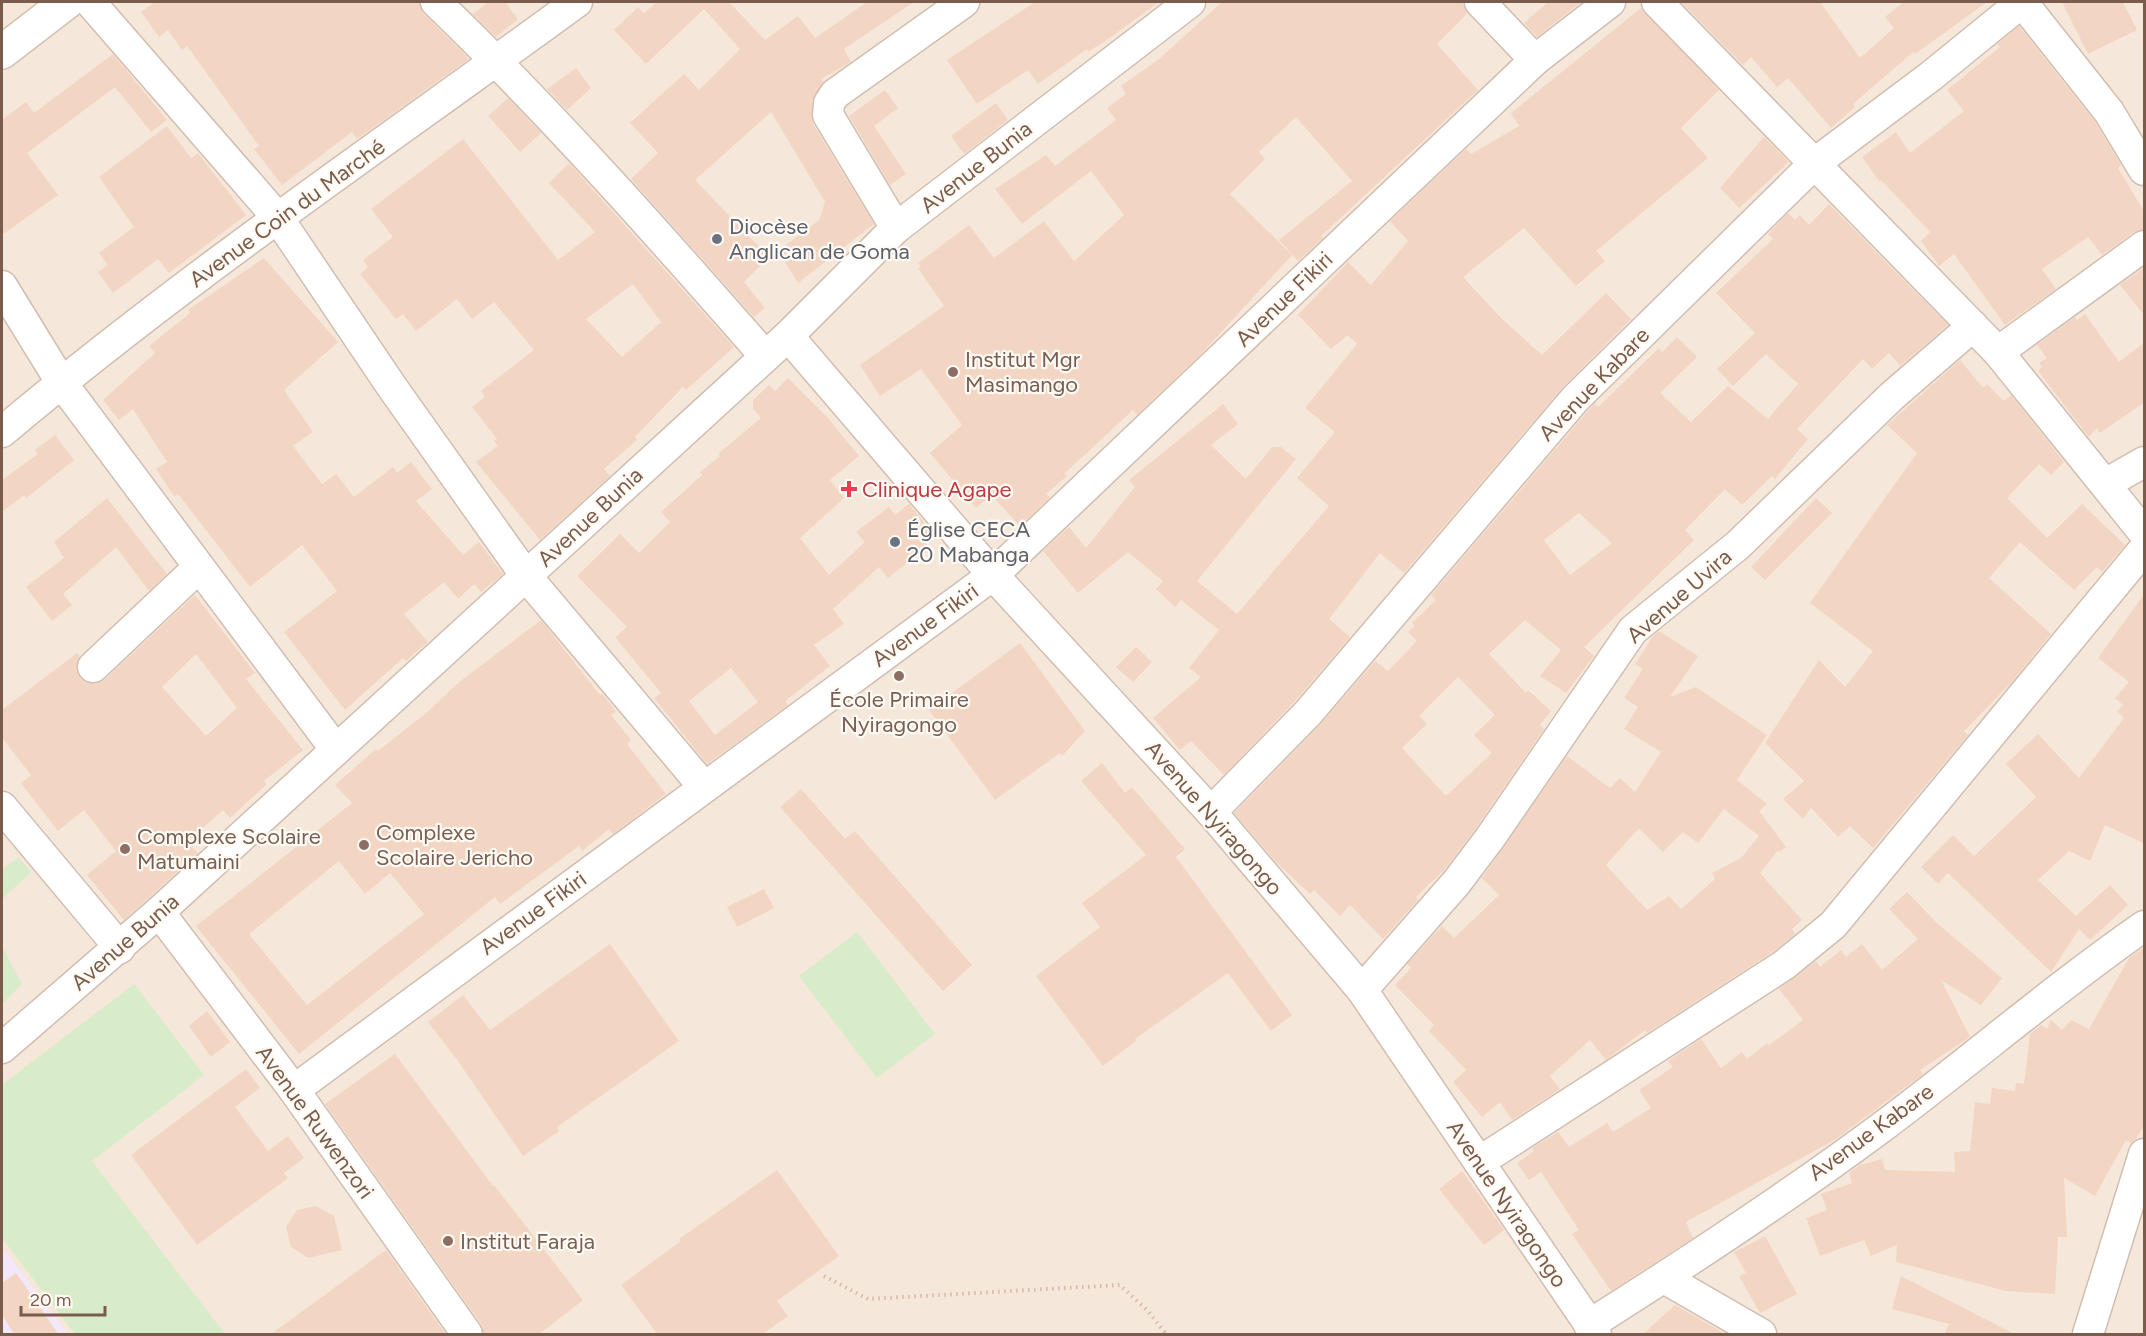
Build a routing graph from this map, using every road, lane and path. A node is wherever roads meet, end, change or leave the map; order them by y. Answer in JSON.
{"nodes":[{"id":1,"x":67,"y":2,"type":"edge"},
{"id":2,"x":90,"y":2,"type":"edge"},
{"id":3,"x":436,"y":2,"type":"edge"},
{"id":4,"x":577,"y":2,"type":"edge"},
{"id":5,"x":964,"y":2,"type":"edge"},
{"id":6,"x":1190,"y":2,"type":"edge"},
{"id":7,"x":1479,"y":2,"type":"edge"},
{"id":8,"x":1610,"y":2,"type":"edge"},
{"id":9,"x":1658,"y":2,"type":"edge"},
{"id":10,"x":2022,"y":2,"type":"edge"},
{"id":11,"x":2,"y":52,"type":"edge"},
{"id":12,"x":497,"y":60,"type":"junction"},
{"id":13,"x":1535,"y":60,"type":"junction"},
{"id":14,"x":1815,"y":163,"type":"junction"},
{"id":15,"x":2145,"y":170,"type":"edge"},
{"id":16,"x":278,"y":218,"type":"junction"},
{"id":17,"x":896,"y":228,"type":"junction"},
{"id":18,"x":2145,"y":246,"type":"edge"},
{"id":19,"x":2,"y":286,"type":"edge"},
{"id":20,"x":1973,"y":326,"type":"junction"},
{"id":21,"x":788,"y":336,"type":"junction"},
{"id":22,"x":1998,"y":352,"type":"junction"},
{"id":23,"x":765,"y":356,"type":"junction"},
{"id":24,"x":61,"y":382,"type":"junction"},
{"id":25,"x":2,"y":432,"type":"edge"},
{"id":26,"x":2145,"y":462,"type":"edge"},
{"id":27,"x":2107,"y":483,"type":"junction"},
{"id":28,"x":2145,"y":532,"type":"edge"},
{"id":29,"x":2145,"y":549,"type":"edge"},
{"id":30,"x":199,"y":567,"type":"junction"},
{"id":31,"x":993,"y":575,"type":"junction"},
{"id":32,"x":526,"y":576,"type":"junction"},
{"id":33,"x":93,"y":667,"type":"dead end"},
{"id":34,"x":336,"y":750,"type":"junction"},
{"id":35,"x":704,"y":787,"type":"junction"},
{"id":36,"x":2,"y":807,"type":"edge"},
{"id":37,"x":1211,"y":812,"type":"junction"},
{"id":38,"x":159,"y":912,"type":"junction"},
{"id":39,"x":2145,"y":926,"type":"edge"},
{"id":40,"x":120,"y":948,"type":"junction"},
{"id":41,"x":1362,"y":990,"type":"junction"},
{"id":42,"x":2,"y":1048,"type":"edge"},
{"id":43,"x":294,"y":1090,"type":"junction"},
{"id":44,"x":2145,"y":1154,"type":"edge"},
{"id":45,"x":1479,"y":1162,"type":"junction"},
{"id":46,"x":824,"y":1276,"type":"dead end"},
{"id":47,"x":1664,"y":1278,"type":"junction"},
{"id":48,"x":1593,"y":1330,"type":"edge"},
{"id":49,"x":467,"y":1335,"type":"edge"},
{"id":50,"x":1166,"y":1335,"type":"edge"},
{"id":51,"x":1761,"y":1335,"type":"edge"},
{"id":52,"x":2088,"y":1335,"type":"edge"}],
"edges":[{"from":1,"to":11,"type":"main road"},
{"from":2,"to":16,"type":"street"},
{"from":3,"to":12,"type":"street"},
{"from":4,"to":12,"type":"street","name":"Avenue Coin du Marché"},
{"from":5,"to":17,"type":"street"},
{"from":6,"to":17,"type":"street","name":"Avenue Bunia"},
{"from":7,"to":13,"type":"street"},
{"from":8,"to":13,"type":"street","name":"Avenue Fikiri"},
{"from":9,"to":14,"type":"street"},
{"from":10,"to":14,"type":"street","name":"Avenue Kabare"},
{"from":10,"to":15,"type":"street"},
{"from":12,"to":16,"type":"street","name":"Avenue Coin du Marché"},
{"from":12,"to":23,"type":"street"},
{"from":13,"to":31,"type":"street","name":"Avenue Fikiri"},
{"from":14,"to":20,"type":"street"},
{"from":14,"to":37,"type":"street","name":"Avenue Kabare"},
{"from":16,"to":24,"type":"street","name":"Avenue Coin du Marché"},
{"from":16,"to":32,"type":"street"},
{"from":17,"to":21,"type":"street","name":"Avenue Bunia"},
{"from":18,"to":22,"type":"street"},
{"from":19,"to":24,"type":"street"},
{"from":20,"to":22,"type":"street"},
{"from":20,"to":41,"type":"street","name":"Avenue Uvira"},
{"from":21,"to":23,"type":"street","name":"Avenue Bunia"},
{"from":21,"to":31,"type":"street","name":"Avenue Nyiragongo"},
{"from":22,"to":27,"type":"street"},
{"from":23,"to":32,"type":"street","name":"Avenue Bunia"},
{"from":24,"to":25,"type":"street","name":"Avenue Coin du Marché"},
{"from":24,"to":30,"type":"street"},
{"from":26,"to":27,"type":"street"},
{"from":27,"to":28,"type":"street"},
{"from":29,"to":45,"type":"street"},
{"from":30,"to":33,"type":"street"},
{"from":30,"to":34,"type":"street"},
{"from":31,"to":35,"type":"street","name":"Avenue Fikiri"},
{"from":31,"to":37,"type":"street","name":"Avenue Nyiragongo"},
{"from":32,"to":34,"type":"street","name":"Avenue Bunia"},
{"from":32,"to":35,"type":"street"},
{"from":34,"to":38,"type":"street","name":"Avenue Bunia"},
{"from":35,"to":43,"type":"street","name":"Avenue Fikiri"},
{"from":36,"to":40,"type":"street"},
{"from":37,"to":41,"type":"street","name":"Avenue Nyiragongo"},
{"from":38,"to":40,"type":"street","name":"Avenue Bunia"},
{"from":38,"to":43,"type":"street","name":"Avenue Ruwenzori"},
{"from":39,"to":47,"type":"street","name":"Avenue Kabare"},
{"from":40,"to":42,"type":"street","name":"Avenue Bunia"},
{"from":41,"to":45,"type":"street","name":"Avenue Nyiragongo"},
{"from":43,"to":49,"type":"street","name":"Avenue Ruwenzori"},
{"from":44,"to":52,"type":"street"},
{"from":45,"to":48,"type":"street","name":"Avenue Nyiragongo"},
{"from":46,"to":50,"type":"path"},
{"from":47,"to":48,"type":"street","name":"Avenue Kabare"},
{"from":47,"to":51,"type":"street"}]}
